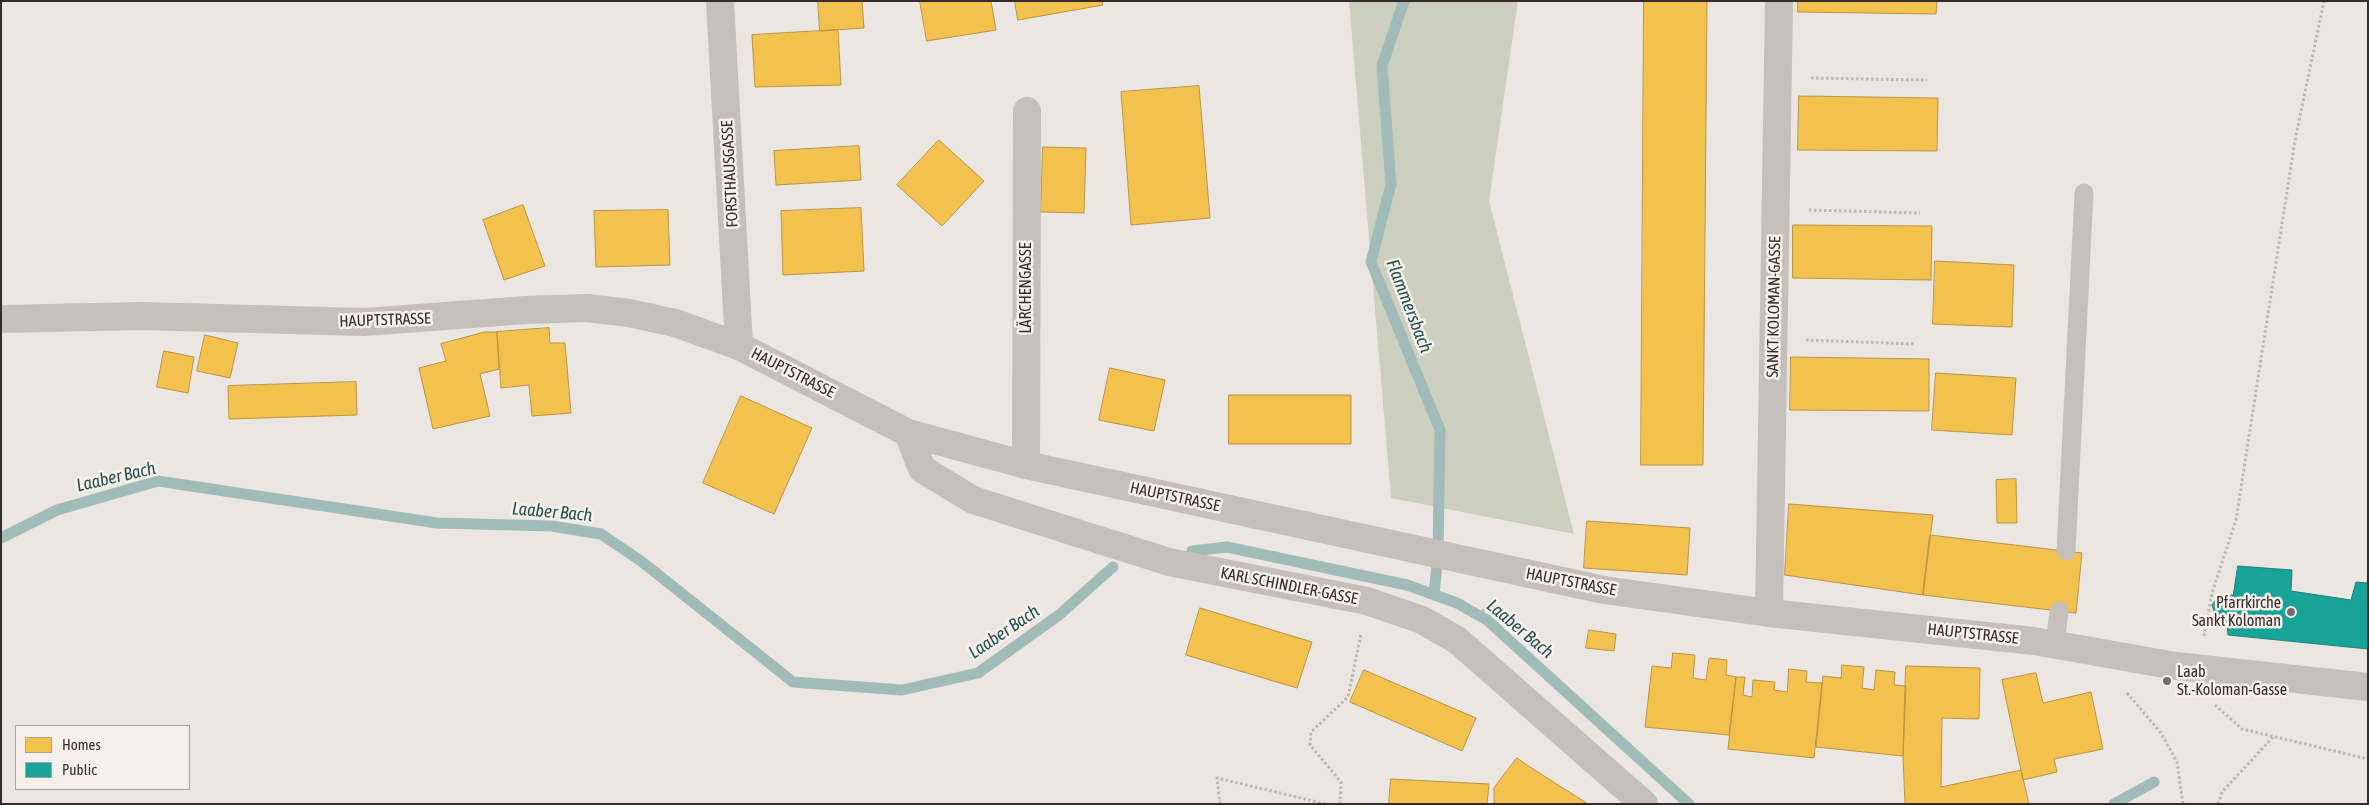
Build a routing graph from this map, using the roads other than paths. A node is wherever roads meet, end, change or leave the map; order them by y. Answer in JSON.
{"nodes":[{"id":1,"x":720,"y":1,"type":"edge"},
{"id":2,"x":1779,"y":1,"type":"edge"},
{"id":3,"x":1027,"y":111,"type":"dead end"},
{"id":4,"x":2084,"y":193,"type":"dead end"},
{"id":5,"x":1,"y":318,"type":"edge"},
{"id":6,"x":739,"y":346,"type":"junction"},
{"id":7,"x":908,"y":433,"type":"junction"},
{"id":8,"x":1026,"y":465,"type":"junction"},
{"id":9,"x":2066,"y":552,"type":"dead end"},
{"id":10,"x":2059,"y":611,"type":"dead end"},
{"id":11,"x":1769,"y":613,"type":"junction"},
{"id":12,"x":2055,"y":645,"type":"junction"},
{"id":13,"x":2368,"y":687,"type":"edge"},
{"id":14,"x":1644,"y":804,"type":"edge"}],
"edges":[{"from":1,"to":6,"type":"street","name":"FORSTHAUSGASSE"},
{"from":2,"to":11,"type":"street","name":"SANKT KOLOMAN-GASSE"},
{"from":3,"to":8,"type":"street","name":"LÄRCHENGASSE"},
{"from":4,"to":9,"type":"lane"},
{"from":5,"to":6,"type":"street","name":"HAUPTSTRASSE"},
{"from":6,"to":7,"type":"street","name":"HAUPTSTRASSE"},
{"from":7,"to":8,"type":"street","name":"HAUPTSTRASSE"},
{"from":7,"to":14,"type":"street","name":"KARL SCHINDLER-GASSE"},
{"from":8,"to":11,"type":"street","name":"HAUPTSTRASSE"},
{"from":10,"to":12,"type":"lane"},
{"from":11,"to":12,"type":"street","name":"HAUPTSTRASSE"},
{"from":12,"to":13,"type":"street","name":"HAUPTSTRASSE"}]}
